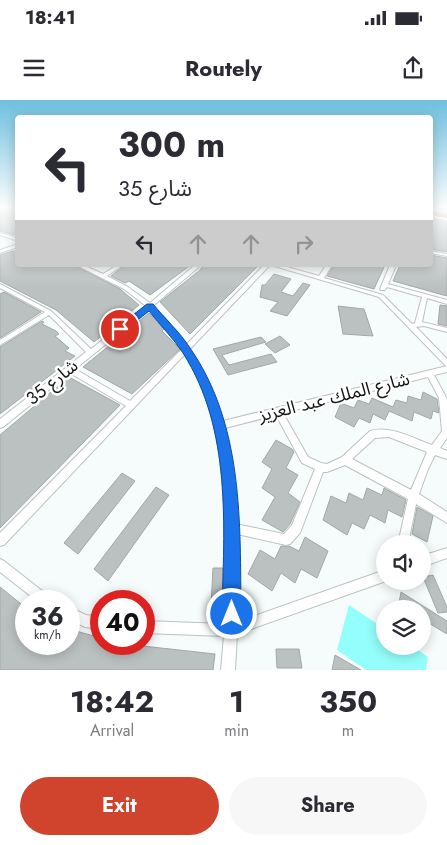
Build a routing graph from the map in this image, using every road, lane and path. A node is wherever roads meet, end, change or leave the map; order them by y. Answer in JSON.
{"nodes":[{"id":1,"x":2,"y":235,"type":"edge"},
{"id":2,"x":15,"y":239,"type":"edge"},
{"id":3,"x":15,"y":246,"type":"edge"},
{"id":4,"x":0,"y":252,"type":"edge"},
{"id":5,"x":433,"y":253,"type":"edge"},
{"id":6,"x":447,"y":256,"type":"edge"},
{"id":7,"x":83,"y":267,"type":"edge"},
{"id":8,"x":117,"y":267,"type":"edge"},
{"id":9,"x":196,"y":267,"type":"edge"},
{"id":10,"x":265,"y":267,"type":"edge"},
{"id":11,"x":281,"y":267,"type":"edge"},
{"id":12,"x":328,"y":267,"type":"edge"},
{"id":13,"x":392,"y":267,"type":"edge"},
{"id":14,"x":103,"y":276,"type":"junction"},
{"id":15,"x":321,"y":278,"type":"junction"},
{"id":16,"x":385,"y":285,"type":"junction"},
{"id":17,"x":1,"y":288,"type":"edge"},
{"id":18,"x":381,"y":296,"type":"junction"},
{"id":19,"x":426,"y":296,"type":"junction"},
{"id":20,"x":447,"y":302,"type":"edge"},
{"id":21,"x":150,"y":306,"type":"junction"},
{"id":22,"x":49,"y":312,"type":"junction"},
{"id":23,"x":414,"y":325,"type":"junction"},
{"id":24,"x":447,"y":330,"type":"edge"},
{"id":25,"x":0,"y":343,"type":"edge"},
{"id":26,"x":186,"y":350,"type":"junction"},
{"id":27,"x":90,"y":352,"type":"junction"},
{"id":28,"x":447,"y":362,"type":"edge"},
{"id":29,"x":69,"y":369,"type":"junction"},
{"id":30,"x":447,"y":369,"type":"edge"},
{"id":31,"x":430,"y":374,"type":"junction"},
{"id":32,"x":131,"y":405,"type":"junction"},
{"id":33,"x":278,"y":411,"type":"junction"},
{"id":34,"x":0,"y":424,"type":"edge"},
{"id":35,"x":221,"y":425,"type":"junction"},
{"id":36,"x":433,"y":449,"type":"junction"},
{"id":37,"x":447,"y":455,"type":"edge"},
{"id":38,"x":345,"y":460,"type":"junction"},
{"id":39,"x":320,"y":467,"type":"junction"},
{"id":40,"x":413,"y":496,"type":"junction"},
{"id":41,"x":447,"y":518,"type":"edge"},
{"id":42,"x":232,"y":528,"type":"junction"},
{"id":43,"x":405,"y":535,"type":"edge"},
{"id":44,"x":0,"y":541,"type":"edge"},
{"id":45,"x":447,"y":553,"type":"edge"},
{"id":46,"x":431,"y":559,"type":"edge"},
{"id":47,"x":0,"y":565,"type":"edge"},
{"id":48,"x":376,"y":579,"type":"edge"},
{"id":49,"x":32,"y":590,"type":"edge"},
{"id":50,"x":155,"y":627,"type":"edge"},
{"id":51,"x":232,"y":630,"type":"junction"},
{"id":52,"x":228,"y":670,"type":"edge"}],
"edges":[{"from":1,"to":2,"type":"street"},
{"from":3,"to":4,"type":"street"},
{"from":5,"to":6,"type":"street"},
{"from":7,"to":14,"type":"street"},
{"from":8,"to":14,"type":"street"},
{"from":9,"to":21,"type":"street","name":"شارع 35"},
{"from":10,"to":26,"type":"street"},
{"from":11,"to":15,"type":"street"},
{"from":12,"to":15,"type":"street"},
{"from":13,"to":16,"type":"street"},
{"from":14,"to":21,"type":"street"},
{"from":15,"to":18,"type":"street"},
{"from":16,"to":18,"type":"street"},
{"from":16,"to":19,"type":"street"},
{"from":17,"to":22,"type":"street"},
{"from":18,"to":23,"type":"street"},
{"from":19,"to":20,"type":"street"},
{"from":19,"to":23,"type":"street"},
{"from":21,"to":26,"type":"street"},
{"from":21,"to":27,"type":"street","name":"شارع 35"},
{"from":22,"to":25,"type":"street"},
{"from":22,"to":27,"type":"street"},
{"from":23,"to":24,"type":"street"},
{"from":23,"to":28,"type":"street"},
{"from":26,"to":32,"type":"street"},
{"from":26,"to":35,"type":"street"},
{"from":27,"to":29,"type":"street","name":"شارع 35"},
{"from":29,"to":32,"type":"street"},
{"from":29,"to":34,"type":"street","name":"شارع 35"},
{"from":30,"to":31,"type":"street","name":"شارع الملك عبد العزيز"},
{"from":31,"to":33,"type":"street","name":"شارع الملك عبد العزيز"},
{"from":31,"to":36,"type":"street"},
{"from":32,"to":44,"type":"street"},
{"from":33,"to":35,"type":"street","name":"شارع الملك عبد العزيز"},
{"from":33,"to":39,"type":"street"},
{"from":35,"to":42,"type":"street"},
{"from":36,"to":37,"type":"street"},
{"from":36,"to":38,"type":"street"},
{"from":36,"to":40,"type":"street"},
{"from":38,"to":39,"type":"street"},
{"from":38,"to":40,"type":"street"},
{"from":39,"to":42,"type":"street"},
{"from":40,"to":41,"type":"street"},
{"from":40,"to":43,"type":"street"},
{"from":42,"to":51,"type":"street"},
{"from":45,"to":46,"type":"street"},
{"from":47,"to":49,"type":"street"},
{"from":48,"to":51,"type":"street"},
{"from":50,"to":51,"type":"street"},
{"from":51,"to":52,"type":"street"}]}
